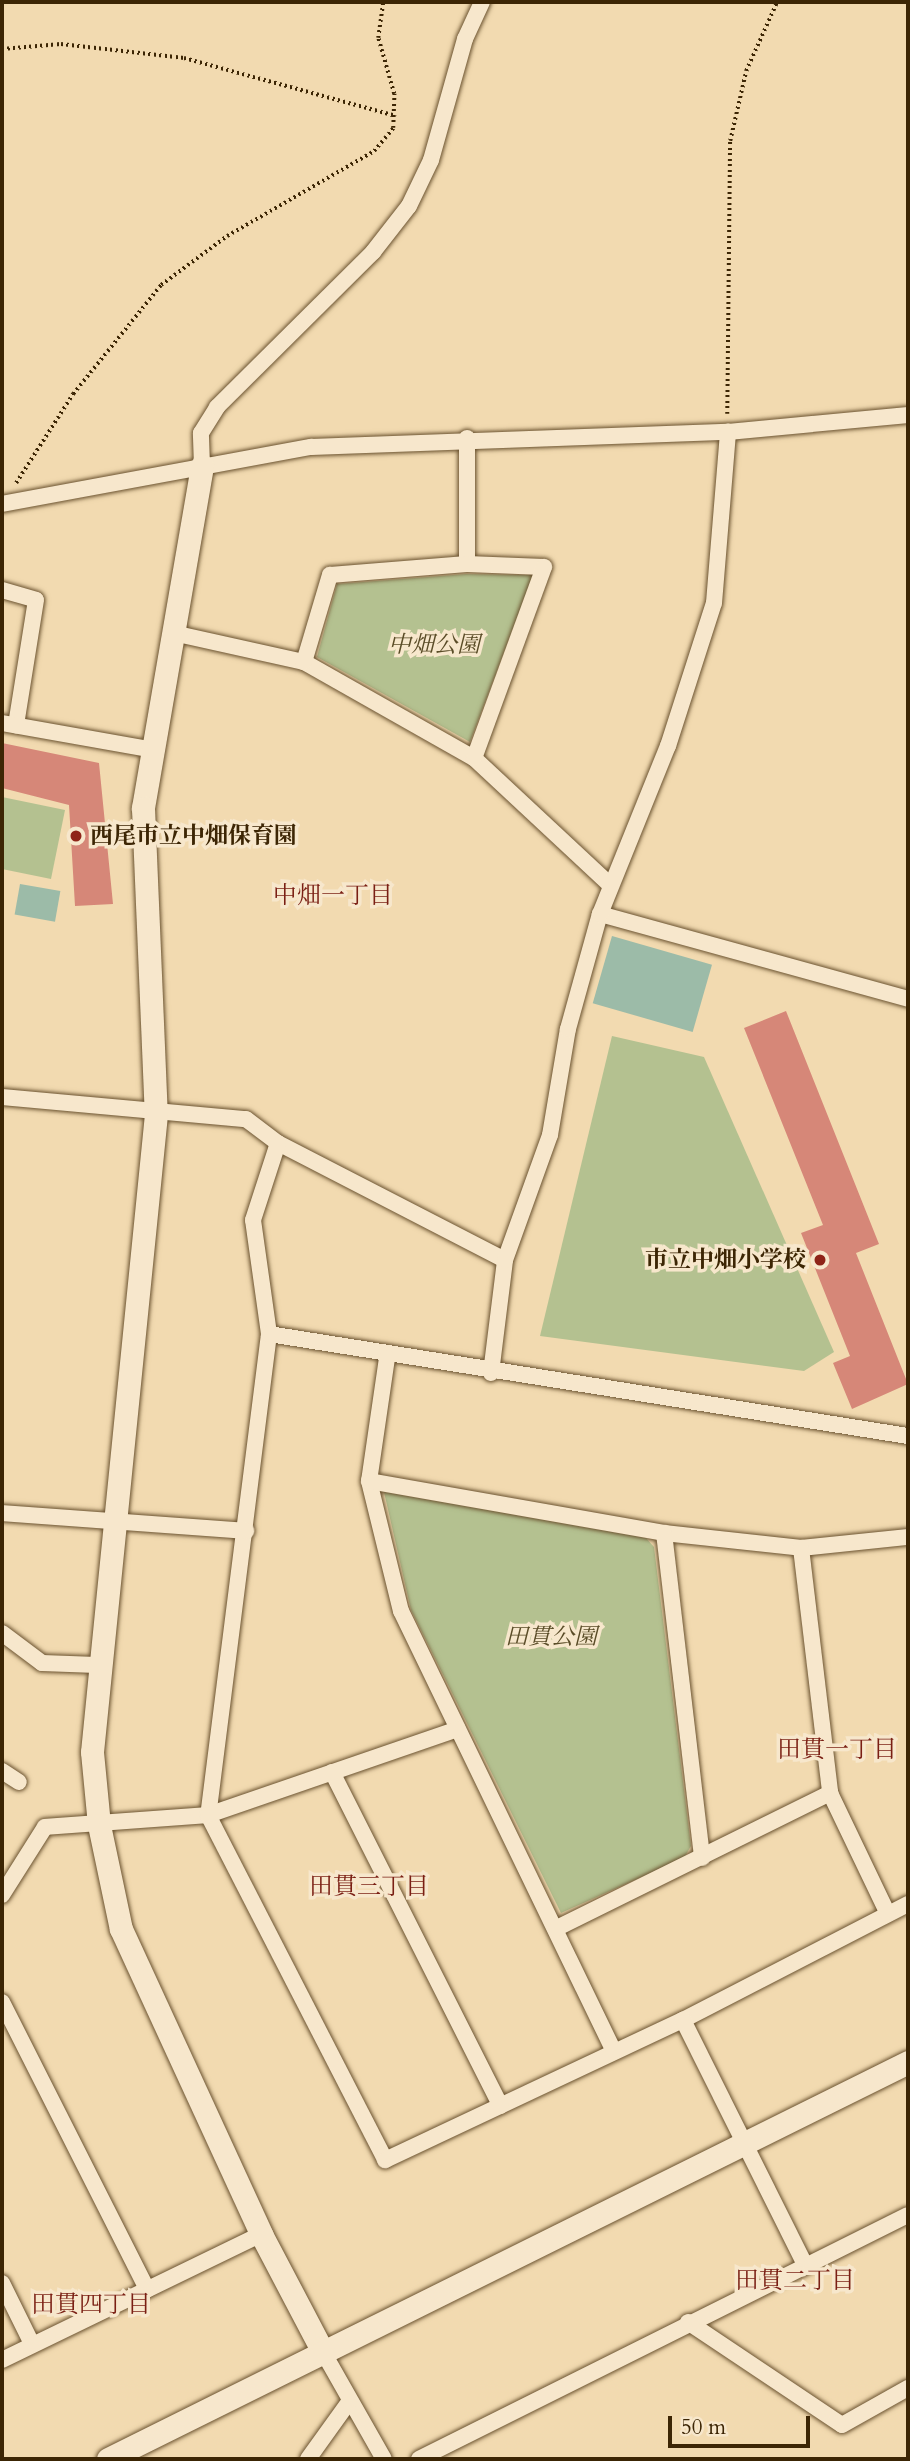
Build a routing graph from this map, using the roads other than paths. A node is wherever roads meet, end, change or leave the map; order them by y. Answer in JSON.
{"nodes":[{"id":1,"x":482,"y":2,"type":"edge"},
{"id":2,"x":908,"y":415,"type":"edge"},
{"id":3,"x":728,"y":432,"type":"junction"},
{"id":4,"x":467,"y":438,"type":"junction"},
{"id":5,"x":202,"y":466,"type":"junction"},
{"id":6,"x":2,"y":505,"type":"edge"},
{"id":7,"x":467,"y":564,"type":"junction"},
{"id":8,"x":2,"y":590,"type":"edge"},
{"id":9,"x":173,"y":633,"type":"junction"},
{"id":10,"x":304,"y":662,"type":"junction"},
{"id":11,"x":9,"y":724,"type":"edge"},
{"id":12,"x":153,"y":750,"type":"junction"},
{"id":13,"x":474,"y":758,"type":"junction"},
{"id":14,"x":609,"y":884,"type":"junction"},
{"id":15,"x":600,"y":914,"type":"junction"},
{"id":16,"x":908,"y":999,"type":"edge"},
{"id":17,"x":2,"y":1097,"type":"edge"},
{"id":18,"x":156,"y":1114,"type":"junction"},
{"id":19,"x":278,"y":1143,"type":"junction"},
{"id":20,"x":505,"y":1260,"type":"junction"},
{"id":21,"x":269,"y":1334,"type":"junction"},
{"id":22,"x":387,"y":1358,"type":"junction"},
{"id":23,"x":491,"y":1373,"type":"junction"},
{"id":24,"x":908,"y":1436,"type":"edge"},
{"id":25,"x":369,"y":1481,"type":"junction"},
{"id":26,"x":2,"y":1513,"type":"edge"},
{"id":27,"x":110,"y":1520,"type":"junction"},
{"id":28,"x":246,"y":1531,"type":"junction"},
{"id":29,"x":664,"y":1533,"type":"junction"},
{"id":30,"x":908,"y":1536,"type":"edge"},
{"id":31,"x":801,"y":1548,"type":"junction"},
{"id":32,"x":2,"y":1633,"type":"edge"},
{"id":33,"x":97,"y":1665,"type":"junction"},
{"id":34,"x":458,"y":1729,"type":"junction"},
{"id":35,"x":2,"y":1771,"type":"edge"},
{"id":36,"x":332,"y":1772,"type":"junction"},
{"id":37,"x":19,"y":1782,"type":"dead end"},
{"id":38,"x":830,"y":1793,"type":"junction"},
{"id":39,"x":208,"y":1815,"type":"junction"},
{"id":40,"x":99,"y":1825,"type":"junction"},
{"id":41,"x":702,"y":1858,"type":"junction"},
{"id":42,"x":2,"y":1895,"type":"edge"},
{"id":43,"x":908,"y":1904,"type":"edge"},
{"id":44,"x":888,"y":1914,"type":"junction"},
{"id":45,"x":557,"y":1928,"type":"junction"},
{"id":46,"x":2,"y":2002,"type":"edge"},
{"id":47,"x":682,"y":2020,"type":"junction"},
{"id":48,"x":613,"y":2050,"type":"junction"},
{"id":49,"x":908,"y":2063,"type":"edge"},
{"id":50,"x":501,"y":2106,"type":"junction"},
{"id":51,"x":741,"y":2142,"type":"junction"},
{"id":52,"x":908,"y":2215,"type":"edge"},
{"id":53,"x":261,"y":2234,"type":"junction"},
{"id":54,"x":805,"y":2265,"type":"junction"},
{"id":55,"x":2,"y":2283,"type":"edge"},
{"id":56,"x":147,"y":2289,"type":"junction"},
{"id":57,"x":688,"y":2322,"type":"junction"},
{"id":58,"x":32,"y":2344,"type":"junction"},
{"id":59,"x":322,"y":2350,"type":"junction"},
{"id":60,"x":2,"y":2360,"type":"edge"},
{"id":61,"x":908,"y":2388,"type":"edge"},
{"id":62,"x":349,"y":2402,"type":"junction"},
{"id":63,"x":108,"y":2459,"type":"edge"},
{"id":64,"x":308,"y":2459,"type":"edge"},
{"id":65,"x":384,"y":2459,"type":"edge"},
{"id":66,"x":419,"y":2459,"type":"edge"}],
"edges":[{"from":1,"to":5,"type":"street"},
{"from":2,"to":3,"type":"street"},
{"from":3,"to":4,"type":"street"},
{"from":3,"to":14,"type":"street"},
{"from":4,"to":5,"type":"street"},
{"from":4,"to":7,"type":"street"},
{"from":5,"to":6,"type":"street"},
{"from":5,"to":9,"type":"street"},
{"from":7,"to":10,"type":"street"},
{"from":7,"to":13,"type":"street"},
{"from":8,"to":11,"type":"street"},
{"from":9,"to":10,"type":"street"},
{"from":9,"to":12,"type":"street"},
{"from":10,"to":13,"type":"street"},
{"from":11,"to":12,"type":"street"},
{"from":12,"to":18,"type":"street"},
{"from":13,"to":14,"type":"street"},
{"from":14,"to":15,"type":"street"},
{"from":15,"to":16,"type":"street"},
{"from":15,"to":20,"type":"street"},
{"from":17,"to":18,"type":"street"},
{"from":18,"to":19,"type":"street"},
{"from":18,"to":27,"type":"street"},
{"from":19,"to":20,"type":"street"},
{"from":19,"to":21,"type":"street"},
{"from":20,"to":23,"type":"street"},
{"from":21,"to":22,"type":"street"},
{"from":21,"to":28,"type":"street"},
{"from":22,"to":23,"type":"street"},
{"from":22,"to":25,"type":"street"},
{"from":23,"to":24,"type":"street"},
{"from":25,"to":29,"type":"street"},
{"from":25,"to":34,"type":"street"},
{"from":26,"to":27,"type":"street"},
{"from":27,"to":28,"type":"street"},
{"from":27,"to":33,"type":"street"},
{"from":28,"to":39,"type":"street"},
{"from":29,"to":31,"type":"street"},
{"from":29,"to":41,"type":"street"},
{"from":30,"to":31,"type":"street"},
{"from":31,"to":38,"type":"street"},
{"from":32,"to":33,"type":"street"},
{"from":33,"to":40,"type":"street"},
{"from":34,"to":36,"type":"street"},
{"from":34,"to":45,"type":"street"},
{"from":35,"to":37,"type":"street"},
{"from":36,"to":39,"type":"street"},
{"from":36,"to":50,"type":"street"},
{"from":38,"to":41,"type":"street"},
{"from":38,"to":44,"type":"street"},
{"from":39,"to":40,"type":"street"},
{"from":39,"to":50,"type":"street"},
{"from":40,"to":42,"type":"street"},
{"from":40,"to":53,"type":"street"},
{"from":41,"to":45,"type":"street"},
{"from":43,"to":44,"type":"street"},
{"from":44,"to":47,"type":"street"},
{"from":45,"to":48,"type":"street"},
{"from":46,"to":56,"type":"street"},
{"from":47,"to":48,"type":"street"},
{"from":47,"to":51,"type":"street"},
{"from":48,"to":50,"type":"street"},
{"from":49,"to":51,"type":"street"},
{"from":51,"to":54,"type":"street"},
{"from":51,"to":59,"type":"street"},
{"from":52,"to":54,"type":"street"},
{"from":53,"to":56,"type":"street"},
{"from":53,"to":59,"type":"street"},
{"from":54,"to":57,"type":"street"},
{"from":55,"to":58,"type":"street"},
{"from":56,"to":58,"type":"street"},
{"from":57,"to":61,"type":"street"},
{"from":57,"to":66,"type":"street"},
{"from":58,"to":60,"type":"street"},
{"from":59,"to":62,"type":"street"},
{"from":59,"to":63,"type":"street"},
{"from":62,"to":64,"type":"street"},
{"from":62,"to":65,"type":"street"}]}
